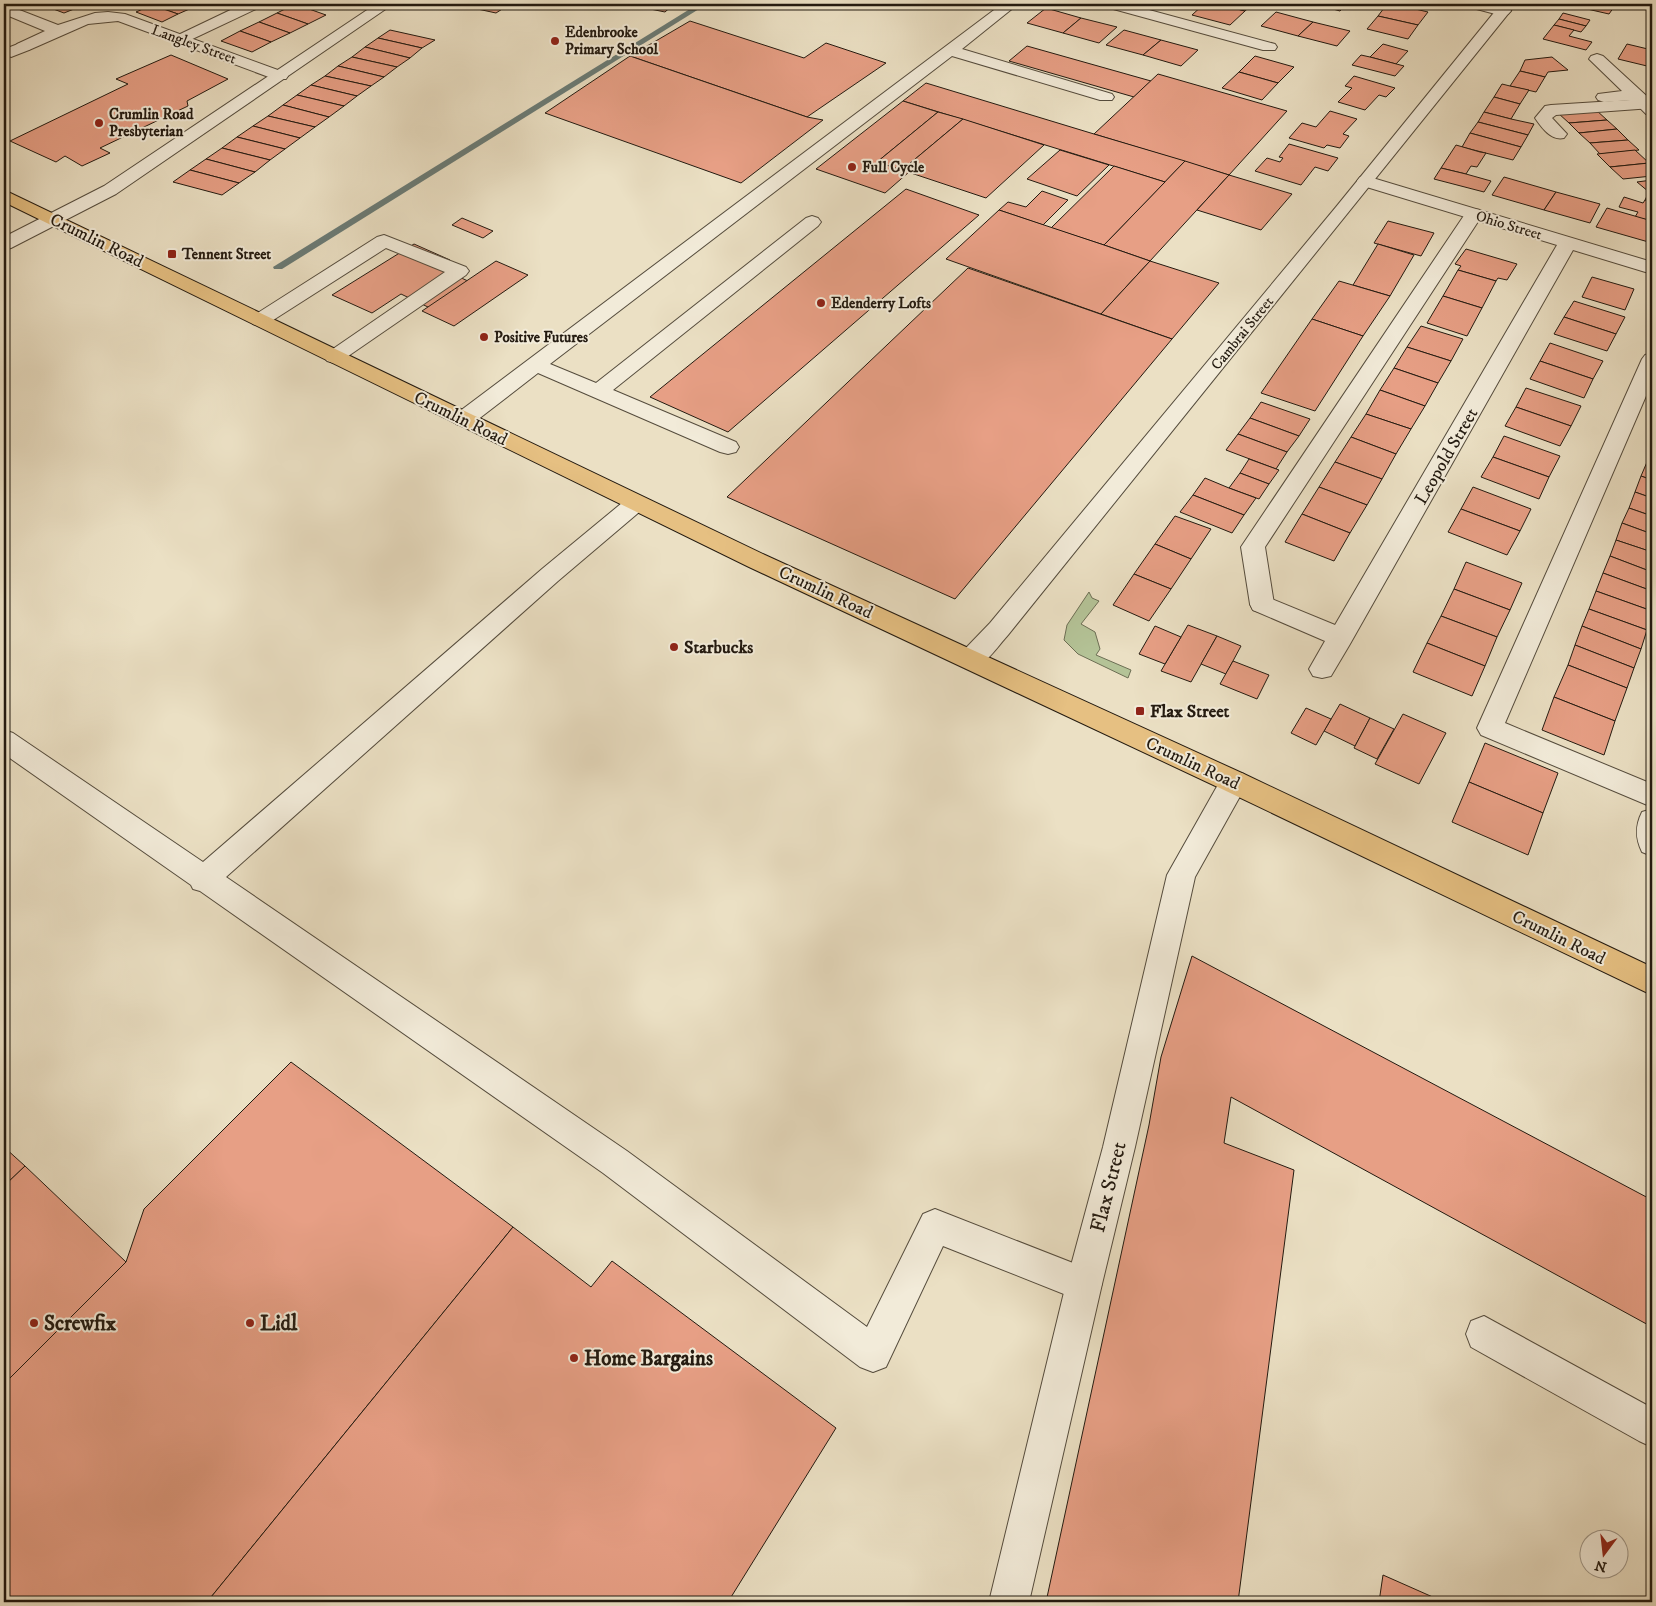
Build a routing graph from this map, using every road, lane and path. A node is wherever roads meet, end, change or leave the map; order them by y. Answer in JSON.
{"nodes":[{"id":1,"x":256,"y":4,"type":"edge"},
{"id":2,"x":386,"y":4,"type":"edge"},
{"id":3,"x":1011,"y":4,"type":"edge"},
{"id":4,"x":1111,"y":4,"type":"edge"},
{"id":5,"x":1169,"y":4,"type":"edge"},
{"id":6,"x":1474,"y":4,"type":"edge"},
{"id":7,"x":1506,"y":7,"type":"edge"},
{"id":8,"x":4,"y":9,"type":"edge"},
{"id":9,"x":1156,"y":16,"type":"junction"},
{"id":10,"x":59,"y":31,"type":"junction"},
{"id":11,"x":181,"y":39,"type":"junction"},
{"id":12,"x":1269,"y":47,"type":"dead end"},
{"id":13,"x":948,"y":50,"type":"junction"},
{"id":14,"x":12,"y":52,"type":"edge"},
{"id":15,"x":1597,"y":59,"type":"dead end"},
{"id":16,"x":280,"y":76,"type":"junction"},
{"id":17,"x":1106,"y":97,"type":"dead end"},
{"id":18,"x":1604,"y":97,"type":"dead end"},
{"id":19,"x":1644,"y":103,"type":"edge"},
{"id":20,"x":1558,"y":134,"type":"dead end"},
{"id":21,"x":1366,"y":182,"type":"junction"},
{"id":22,"x":4,"y":195,"type":"edge"},
{"id":23,"x":1474,"y":214,"type":"junction"},
{"id":24,"x":54,"y":219,"type":"junction"},
{"id":25,"x":812,"y":222,"type":"dead end"},
{"id":26,"x":1568,"y":243,"type":"junction"},
{"id":27,"x":4,"y":244,"type":"edge"},
{"id":28,"x":1652,"y":268,"type":"edge"},
{"id":29,"x":260,"y":320,"type":"junction"},
{"id":30,"x":334,"y":357,"type":"junction"},
{"id":31,"x":1652,"y":359,"type":"edge"},
{"id":32,"x":536,"y":365,"type":"junction"},
{"id":33,"x":598,"y":392,"type":"junction"},
{"id":34,"x":464,"y":419,"type":"junction"},
{"id":35,"x":728,"y":448,"type":"dead end"},
{"id":36,"x":636,"y":503,"type":"junction"},
{"id":37,"x":1341,"y":638,"type":"junction"},
{"id":38,"x":971,"y":659,"type":"junction"},
{"id":39,"x":1322,"y":669,"type":"dead end"},
{"id":40,"x":4,"y":740,"type":"edge"},
{"id":41,"x":1234,"y":782,"type":"junction"},
{"id":42,"x":1652,"y":796,"type":"edge"},
{"id":43,"x":1652,"y":820,"type":"edge"},
{"id":44,"x":1652,"y":844,"type":"edge"},
{"id":45,"x":204,"y":880,"type":"junction"},
{"id":46,"x":1652,"y":982,"type":"edge"},
{"id":47,"x":1084,"y":1284,"type":"junction"},
{"id":48,"x":1484,"y":1334,"type":"dead end"},
{"id":49,"x":1652,"y":1428,"type":"edge"},
{"id":50,"x":1009,"y":1602,"type":"edge"}],
"edges":[{"from":1,"to":11,"type":"street"},
{"from":2,"to":16,"type":"street"},
{"from":3,"to":13,"type":"street"},
{"from":4,"to":9,"type":"street"},
{"from":5,"to":9,"type":"street"},
{"from":6,"to":7,"type":"street"},
{"from":7,"to":21,"type":"street","name":"Cambrai Street"},
{"from":8,"to":10,"type":"street"},
{"from":9,"to":12,"type":"street"},
{"from":10,"to":11,"type":"street","name":"Langley Street"},
{"from":10,"to":14,"type":"street","name":"Langley Street"},
{"from":11,"to":16,"type":"street","name":"Langley Street"},
{"from":13,"to":17,"type":"street"},
{"from":13,"to":32,"type":"street"},
{"from":15,"to":19,"type":"street"},
{"from":16,"to":24,"type":"street"},
{"from":18,"to":19,"type":"street"},
{"from":19,"to":20,"type":"street"},
{"from":21,"to":23,"type":"street","name":"Ohio Street"},
{"from":21,"to":38,"type":"street","name":"Cambrai Street"},
{"from":22,"to":24,"type":"main road","name":"Crumlin Road"},
{"from":23,"to":26,"type":"street","name":"Ohio Street"},
{"from":23,"to":37,"type":"street"},
{"from":24,"to":27,"type":"street"},
{"from":24,"to":29,"type":"main road","name":"Crumlin Road"},
{"from":25,"to":33,"type":"street"},
{"from":26,"to":28,"type":"street","name":"Ohio Street"},
{"from":26,"to":37,"type":"street","name":"Leopold Street"},
{"from":29,"to":30,"type":"main road","name":"Crumlin Road"},
{"from":29,"to":30,"type":"street"},
{"from":30,"to":34,"type":"main road","name":"Crumlin Road"},
{"from":31,"to":42,"type":"street"},
{"from":32,"to":33,"type":"street"},
{"from":32,"to":34,"type":"street"},
{"from":33,"to":35,"type":"street"},
{"from":34,"to":36,"type":"main road","name":"Crumlin Road"},
{"from":36,"to":38,"type":"main road","name":"Crumlin Road"},
{"from":36,"to":45,"type":"street"},
{"from":37,"to":39,"type":"street","name":"Leopold Street"},
{"from":38,"to":41,"type":"main road","name":"Crumlin Road"},
{"from":40,"to":45,"type":"street"},
{"from":41,"to":46,"type":"main road","name":"Crumlin Road"},
{"from":41,"to":47,"type":"street","name":"Flax Street"},
{"from":43,"to":44,"type":"street"},
{"from":45,"to":47,"type":"street"},
{"from":47,"to":50,"type":"street","name":"Flax Street"},
{"from":48,"to":49,"type":"street"}]}
